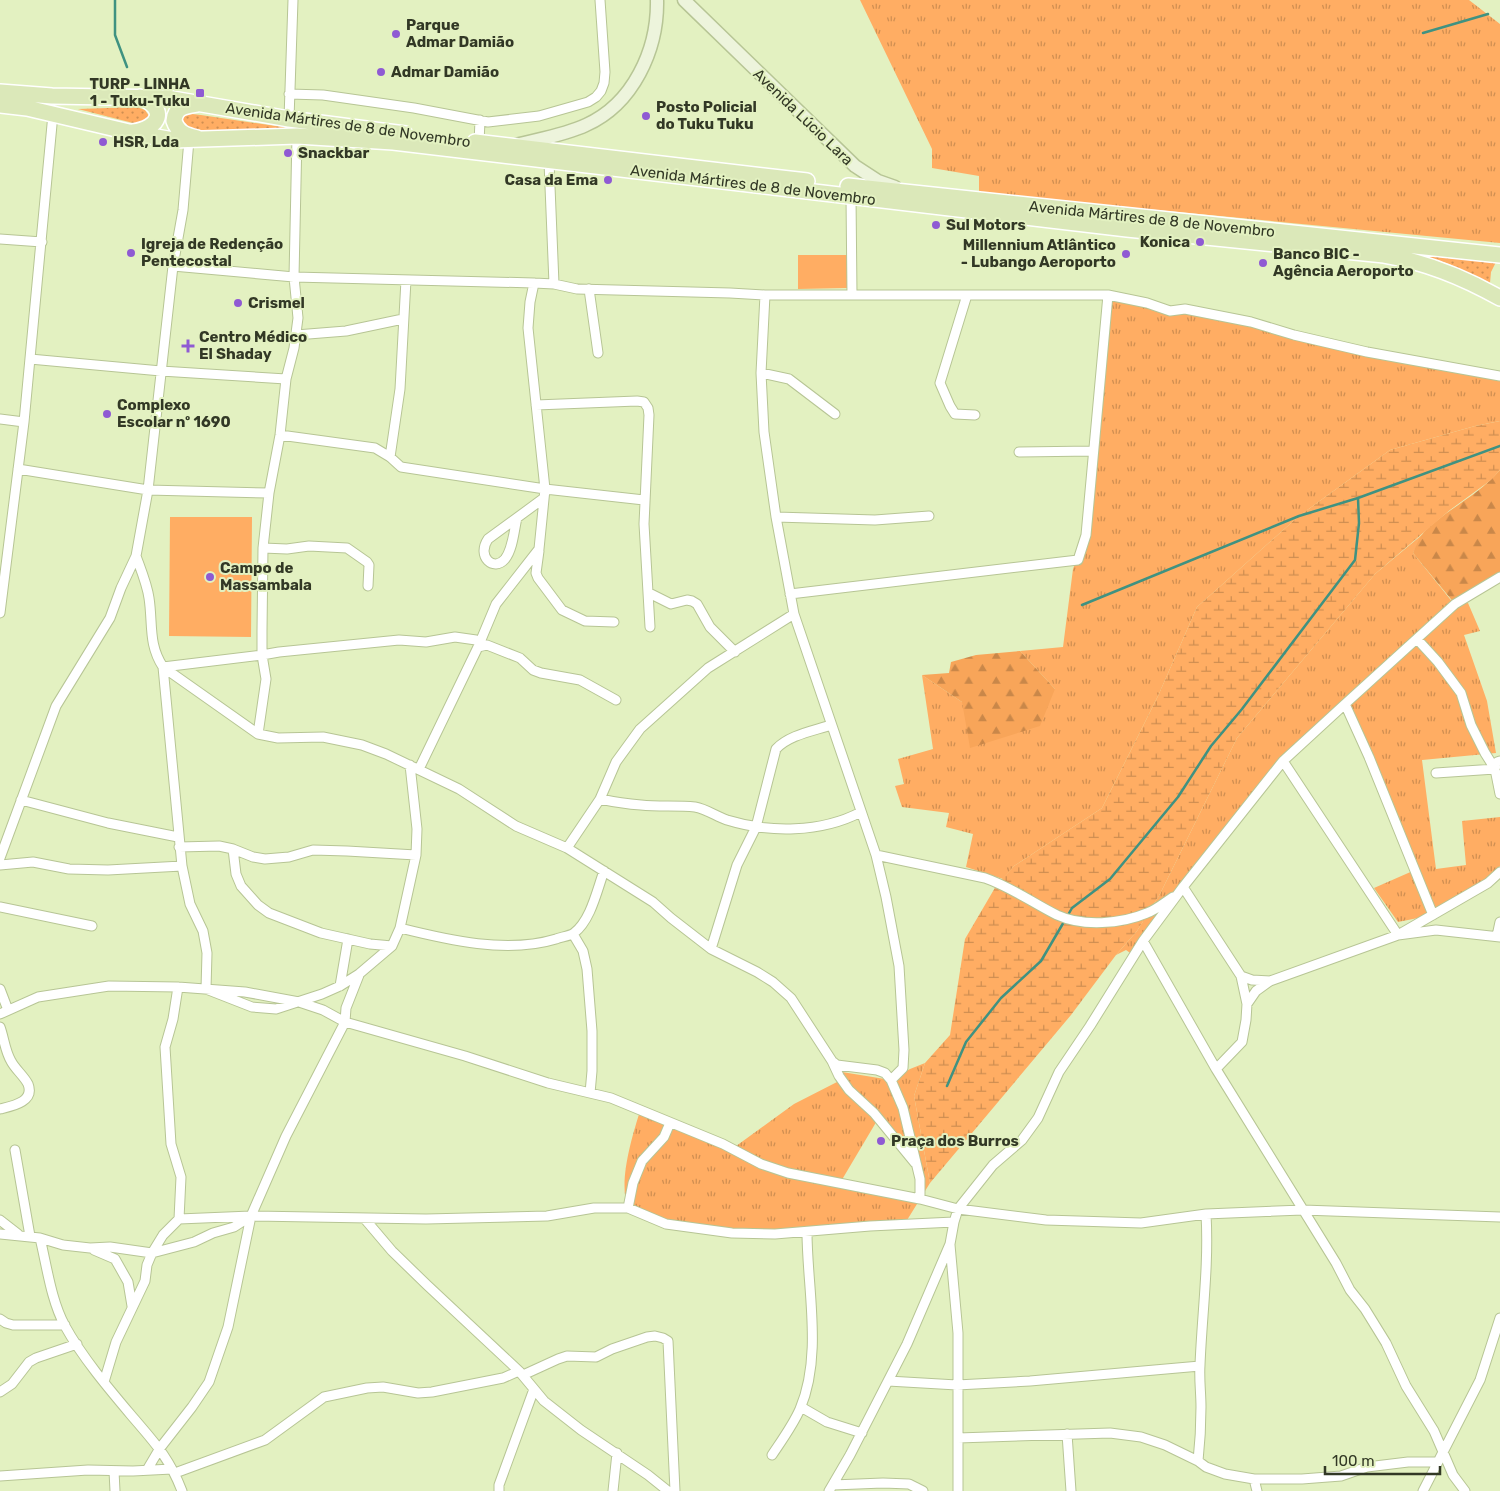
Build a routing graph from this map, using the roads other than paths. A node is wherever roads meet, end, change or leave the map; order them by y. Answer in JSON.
{"nodes":[{"id":1,"x":293,"y":0,"type":"edge"},
{"id":2,"x":600,"y":0,"type":"edge"},
{"id":3,"x":657,"y":0,"type":"edge"},
{"id":4,"x":684,"y":0,"type":"edge"},
{"id":5,"x":0,"y":92,"type":"edge"},
{"id":6,"x":290,"y":94,"type":"junction"},
{"id":7,"x":138,"y":97,"type":"junction"},
{"id":8,"x":201,"y":103,"type":"junction"},
{"id":9,"x":0,"y":104,"type":"edge"},
{"id":10,"x":53,"y":114,"type":"junction"},
{"id":11,"x":289,"y":119,"type":"junction"},
{"id":12,"x":480,"y":120,"type":"junction"},
{"id":13,"x":129,"y":132,"type":"junction"},
{"id":14,"x":297,"y":136,"type":"junction"},
{"id":15,"x":196,"y":140,"type":"junction"},
{"id":16,"x":479,"y":143,"type":"junction"},
{"id":17,"x":510,"y":146,"type":"junction"},
{"id":18,"x":549,"y":162,"type":"junction"},
{"id":19,"x":851,"y":196,"type":"junction"},
{"id":20,"x":944,"y":196,"type":"junction"},
{"id":21,"x":0,"y":239,"type":"edge"},
{"id":22,"x":42,"y":242,"type":"junction"},
{"id":23,"x":1500,"y":255,"type":"edge"},
{"id":24,"x":173,"y":266,"type":"junction"},
{"id":25,"x":294,"y":277,"type":"junction"},
{"id":26,"x":406,"y":280,"type":"junction"},
{"id":27,"x":534,"y":283,"type":"junction"},
{"id":28,"x":554,"y":284,"type":"junction"},
{"id":29,"x":590,"y":289,"type":"junction"},
{"id":30,"x":852,"y":294,"type":"junction"},
{"id":31,"x":967,"y":294,"type":"junction"},
{"id":32,"x":765,"y":295,"type":"junction"},
{"id":33,"x":1108,"y":295,"type":"junction"},
{"id":34,"x":1500,"y":298,"type":"edge"},
{"id":35,"x":403,"y":319,"type":"junction"},
{"id":36,"x":296,"y":336,"type":"junction"},
{"id":37,"x":598,"y":354,"type":"dead end"},
{"id":38,"x":30,"y":359,"type":"junction"},
{"id":39,"x":161,"y":371,"type":"junction"},
{"id":40,"x":761,"y":374,"type":"junction"},
{"id":41,"x":1500,"y":376,"type":"edge"},
{"id":42,"x":286,"y":379,"type":"junction"},
{"id":43,"x":536,"y":405,"type":"junction"},
{"id":44,"x":836,"y":414,"type":"dead end"},
{"id":45,"x":974,"y":415,"type":"dead end"},
{"id":46,"x":0,"y":419,"type":"edge"},
{"id":47,"x":24,"y":422,"type":"junction"},
{"id":48,"x":280,"y":435,"type":"junction"},
{"id":49,"x":1093,"y":451,"type":"junction"},
{"id":50,"x":1018,"y":452,"type":"dead end"},
{"id":51,"x":390,"y":457,"type":"junction"},
{"id":52,"x":18,"y":469,"type":"junction"},
{"id":53,"x":148,"y":490,"type":"junction"},
{"id":54,"x":268,"y":493,"type":"junction"},
{"id":55,"x":545,"y":493,"type":"junction"},
{"id":56,"x":644,"y":500,"type":"junction"},
{"id":57,"x":929,"y":516,"type":"dead end"},
{"id":58,"x":776,"y":517,"type":"junction"},
{"id":59,"x":518,"y":518,"type":"junction"},
{"id":60,"x":263,"y":548,"type":"junction"},
{"id":61,"x":539,"y":549,"type":"junction"},
{"id":62,"x":136,"y":556,"type":"junction"},
{"id":63,"x":1500,"y":577,"type":"edge"},
{"id":64,"x":368,"y":586,"type":"dead end"},
{"id":65,"x":649,"y":593,"type":"junction"},
{"id":66,"x":790,"y":594,"type":"junction"},
{"id":67,"x":0,"y":613,"type":"edge"},
{"id":68,"x":794,"y":614,"type":"junction"},
{"id":69,"x":614,"y":622,"type":"dead end"},
{"id":70,"x":650,"y":627,"type":"dead end"},
{"id":71,"x":1417,"y":640,"type":"junction"},
{"id":72,"x":478,"y":645,"type":"junction"},
{"id":73,"x":735,"y":652,"type":"junction"},
{"id":74,"x":262,"y":655,"type":"junction"},
{"id":75,"x":163,"y":667,"type":"junction"},
{"id":76,"x":616,"y":700,"type":"dead end"},
{"id":77,"x":1345,"y":704,"type":"junction"},
{"id":78,"x":831,"y":725,"type":"junction"},
{"id":79,"x":258,"y":734,"type":"junction"},
{"id":80,"x":1283,"y":761,"type":"junction"},
{"id":81,"x":410,"y":765,"type":"junction"},
{"id":82,"x":1497,"y":765,"type":"edge"},
{"id":83,"x":420,"y":769,"type":"junction"},
{"id":84,"x":1436,"y":773,"type":"dead end"},
{"id":85,"x":1500,"y":794,"type":"edge"},
{"id":86,"x":600,"y":799,"type":"junction"},
{"id":87,"x":21,"y":800,"type":"junction"},
{"id":88,"x":861,"y":812,"type":"junction"},
{"id":89,"x":756,"y":827,"type":"junction"},
{"id":90,"x":178,"y":837,"type":"junction"},
{"id":91,"x":179,"y":847,"type":"junction"},
{"id":92,"x":567,"y":848,"type":"junction"},
{"id":93,"x":232,"y":849,"type":"junction"},
{"id":94,"x":416,"y":855,"type":"junction"},
{"id":95,"x":876,"y":855,"type":"junction"},
{"id":96,"x":0,"y":858,"type":"edge"},
{"id":97,"x":0,"y":865,"type":"edge"},
{"id":98,"x":182,"y":866,"type":"junction"},
{"id":99,"x":604,"y":871,"type":"junction"},
{"id":100,"x":1500,"y":872,"type":"edge"},
{"id":101,"x":1181,"y":891,"type":"junction"},
{"id":102,"x":0,"y":907,"type":"edge"},
{"id":103,"x":1433,"y":915,"type":"junction"},
{"id":104,"x":1500,"y":922,"type":"edge"},
{"id":105,"x":92,"y":926,"type":"dead end"},
{"id":106,"x":400,"y":928,"type":"junction"},
{"id":107,"x":573,"y":934,"type":"junction"},
{"id":108,"x":1398,"y":935,"type":"junction"},
{"id":109,"x":1498,"y":936,"type":"edge"},
{"id":110,"x":348,"y":939,"type":"junction"},
{"id":111,"x":1142,"y":940,"type":"junction"},
{"id":112,"x":370,"y":944,"type":"junction"},
{"id":113,"x":392,"y":946,"type":"junction"},
{"id":114,"x":711,"y":949,"type":"junction"},
{"id":115,"x":383,"y":955,"type":"junction"},
{"id":116,"x":359,"y":974,"type":"junction"},
{"id":117,"x":1241,"y":976,"type":"junction"},
{"id":118,"x":1270,"y":981,"type":"junction"},
{"id":119,"x":340,"y":986,"type":"junction"},
{"id":120,"x":178,"y":987,"type":"junction"},
{"id":121,"x":0,"y":989,"type":"edge"},
{"id":122,"x":206,"y":989,"type":"junction"},
{"id":123,"x":299,"y":1002,"type":"junction"},
{"id":124,"x":1247,"y":1004,"type":"junction"},
{"id":125,"x":4,"y":1012,"type":"edge"},
{"id":126,"x":345,"y":1022,"type":"junction"},
{"id":127,"x":0,"y":1027,"type":"edge"},
{"id":128,"x":832,"y":1061,"type":"junction"},
{"id":129,"x":1216,"y":1069,"type":"junction"},
{"id":130,"x":891,"y":1080,"type":"junction"},
{"id":131,"x":590,"y":1093,"type":"junction"},
{"id":132,"x":0,"y":1109,"type":"edge"},
{"id":133,"x":670,"y":1123,"type":"junction"},
{"id":134,"x":14,"y":1150,"type":"dead end"},
{"id":135,"x":916,"y":1164,"type":"junction"},
{"id":136,"x":920,"y":1199,"type":"junction"},
{"id":137,"x":628,"y":1208,"type":"junction"},
{"id":138,"x":958,"y":1209,"type":"junction"},
{"id":139,"x":1303,"y":1210,"type":"junction"},
{"id":140,"x":1206,"y":1214,"type":"junction"},
{"id":141,"x":251,"y":1216,"type":"junction"},
{"id":142,"x":1500,"y":1217,"type":"edge"},
{"id":143,"x":364,"y":1218,"type":"junction"},
{"id":144,"x":179,"y":1219,"type":"junction"},
{"id":145,"x":0,"y":1220,"type":"edge"},
{"id":146,"x":954,"y":1222,"type":"junction"},
{"id":147,"x":807,"y":1232,"type":"junction"},
{"id":148,"x":0,"y":1234,"type":"edge"},
{"id":149,"x":18,"y":1235,"type":"junction"},
{"id":150,"x":30,"y":1236,"type":"junction"},
{"id":151,"x":40,"y":1238,"type":"junction"},
{"id":152,"x":950,"y":1244,"type":"junction"},
{"id":153,"x":90,"y":1248,"type":"junction"},
{"id":154,"x":152,"y":1253,"type":"junction"},
{"id":155,"x":132,"y":1306,"type":"junction"},
{"id":156,"x":1500,"y":1318,"type":"edge"},
{"id":157,"x":0,"y":1319,"type":"edge"},
{"id":158,"x":65,"y":1325,"type":"junction"},
{"id":159,"x":77,"y":1344,"type":"junction"},
{"id":160,"x":1200,"y":1366,"type":"junction"},
{"id":161,"x":521,"y":1373,"type":"junction"},
{"id":162,"x":888,"y":1381,"type":"junction"},
{"id":163,"x":104,"y":1382,"type":"junction"},
{"id":164,"x":957,"y":1385,"type":"junction"},
{"id":165,"x":534,"y":1389,"type":"junction"},
{"id":166,"x":0,"y":1392,"type":"edge"},
{"id":167,"x":801,"y":1407,"type":"junction"},
{"id":168,"x":862,"y":1433,"type":"junction"},
{"id":169,"x":1067,"y":1434,"type":"junction"},
{"id":170,"x":958,"y":1438,"type":"junction"},
{"id":171,"x":160,"y":1448,"type":"junction"},
{"id":172,"x":1444,"y":1452,"type":"junction"},
{"id":173,"x":617,"y":1454,"type":"junction"},
{"id":174,"x":772,"y":1455,"type":"dead end"},
{"id":175,"x":1198,"y":1461,"type":"junction"},
{"id":176,"x":1438,"y":1462,"type":"junction"},
{"id":177,"x":147,"y":1470,"type":"junction"},
{"id":178,"x":114,"y":1471,"type":"junction"},
{"id":179,"x":174,"y":1471,"type":"junction"},
{"id":180,"x":0,"y":1476,"type":"edge"},
{"id":181,"x":1254,"y":1479,"type":"junction"},
{"id":182,"x":831,"y":1488,"type":"edge"},
{"id":183,"x":115,"y":1491,"type":"edge"},
{"id":184,"x":182,"y":1491,"type":"edge"},
{"id":185,"x":499,"y":1491,"type":"edge"},
{"id":186,"x":612,"y":1491,"type":"edge"},
{"id":187,"x":668,"y":1491,"type":"edge"},
{"id":188,"x":675,"y":1491,"type":"edge"},
{"id":189,"x":923,"y":1491,"type":"edge"},
{"id":190,"x":958,"y":1491,"type":"edge"},
{"id":191,"x":1071,"y":1491,"type":"edge"},
{"id":192,"x":1257,"y":1491,"type":"edge"},
{"id":193,"x":1423,"y":1491,"type":"edge"},
{"id":194,"x":1465,"y":1491,"type":"edge"}],
"edges":[{"from":1,"to":6,"type":"street"},
{"from":2,"to":12,"type":"street"},
{"from":3,"to":17,"type":"main road"},
{"from":4,"to":20,"type":"main road","name":"Avenida Lúcio Lara"},
{"from":5,"to":7,"type":"main road","name":"Avenida Mártires de 8 de Novembro"},
{"from":6,"to":11,"type":"street"},
{"from":6,"to":12,"type":"street"},
{"from":7,"to":8,"type":"main road","name":"Avenida Mártires de 8 de Novembro"},
{"from":7,"to":13,"type":"main road"},
{"from":8,"to":11,"type":"main road","name":"Avenida Mártires de 8 de Novembro"},
{"from":8,"to":15,"type":"main road"},
{"from":9,"to":10,"type":"main road","name":"Avenida Mártires de 8 de Novembro"},
{"from":10,"to":13,"type":"main road","name":"Avenida Mártires de 8 de Novembro"},
{"from":10,"to":22,"type":"street"},
{"from":11,"to":16,"type":"main road","name":"Avenida Mártires de 8 de Novembro"},
{"from":12,"to":16,"type":"street"},
{"from":13,"to":15,"type":"main road","name":"Avenida Mártires de 8 de Novembro"},
{"from":14,"to":15,"type":"main road","name":"Avenida Mártires de 8 de Novembro"},
{"from":14,"to":18,"type":"main road","name":"Avenida Mártires de 8 de Novembro"},
{"from":14,"to":25,"type":"street"},
{"from":15,"to":24,"type":"street"},
{"from":16,"to":17,"type":"main road","name":"Avenida Mártires de 8 de Novembro"},
{"from":17,"to":20,"type":"main road","name":"Avenida Mártires de 8 de Novembro"},
{"from":18,"to":19,"type":"main road","name":"Avenida Mártires de 8 de Novembro"},
{"from":18,"to":28,"type":"street"},
{"from":19,"to":30,"type":"street"},
{"from":19,"to":34,"type":"main road","name":"Avenida Mártires de 8 de Novembro"},
{"from":20,"to":23,"type":"main road","name":"Avenida Mártires de 8 de Novembro"},
{"from":21,"to":22,"type":"street"},
{"from":22,"to":38,"type":"street"},
{"from":24,"to":25,"type":"street"},
{"from":24,"to":39,"type":"street"},
{"from":25,"to":26,"type":"street"},
{"from":25,"to":36,"type":"street"},
{"from":26,"to":27,"type":"street"},
{"from":26,"to":35,"type":"street"},
{"from":27,"to":28,"type":"street"},
{"from":27,"to":43,"type":"street"},
{"from":28,"to":29,"type":"street"},
{"from":29,"to":32,"type":"street"},
{"from":29,"to":37,"type":"street"},
{"from":30,"to":31,"type":"street"},
{"from":30,"to":32,"type":"street"},
{"from":31,"to":33,"type":"street"},
{"from":31,"to":45,"type":"street"},
{"from":32,"to":40,"type":"street"},
{"from":33,"to":41,"type":"street"},
{"from":33,"to":49,"type":"street"},
{"from":35,"to":36,"type":"street"},
{"from":35,"to":51,"type":"street"},
{"from":36,"to":42,"type":"street"},
{"from":38,"to":39,"type":"street"},
{"from":38,"to":47,"type":"street"},
{"from":39,"to":42,"type":"street"},
{"from":39,"to":53,"type":"street"},
{"from":40,"to":44,"type":"street"},
{"from":40,"to":58,"type":"street"},
{"from":42,"to":48,"type":"street"},
{"from":43,"to":55,"type":"street"},
{"from":43,"to":56,"type":"street"},
{"from":46,"to":47,"type":"street"},
{"from":47,"to":52,"type":"street"},
{"from":48,"to":51,"type":"street"},
{"from":48,"to":54,"type":"street"},
{"from":49,"to":50,"type":"street"},
{"from":49,"to":66,"type":"street"},
{"from":51,"to":55,"type":"street"},
{"from":52,"to":53,"type":"street"},
{"from":52,"to":67,"type":"street"},
{"from":53,"to":54,"type":"street"},
{"from":53,"to":62,"type":"street"},
{"from":54,"to":60,"type":"street"},
{"from":55,"to":56,"type":"street"},
{"from":55,"to":59,"type":"street"},
{"from":55,"to":61,"type":"street"},
{"from":56,"to":65,"type":"street"},
{"from":57,"to":58,"type":"street"},
{"from":58,"to":66,"type":"street"},
{"from":59,"to":59,"type":"street"},
{"from":60,"to":64,"type":"street"},
{"from":60,"to":74,"type":"street"},
{"from":61,"to":69,"type":"street"},
{"from":61,"to":72,"type":"street"},
{"from":62,"to":75,"type":"street"},
{"from":62,"to":87,"type":"street"},
{"from":63,"to":71,"type":"street"},
{"from":65,"to":70,"type":"street"},
{"from":65,"to":73,"type":"street"},
{"from":66,"to":68,"type":"street"},
{"from":68,"to":73,"type":"street"},
{"from":68,"to":78,"type":"street"},
{"from":71,"to":77,"type":"street"},
{"from":71,"to":82,"type":"street"},
{"from":72,"to":74,"type":"street"},
{"from":72,"to":76,"type":"street"},
{"from":72,"to":83,"type":"street"},
{"from":73,"to":86,"type":"street"},
{"from":74,"to":75,"type":"street"},
{"from":74,"to":79,"type":"street"},
{"from":75,"to":79,"type":"street"},
{"from":75,"to":90,"type":"street"},
{"from":77,"to":80,"type":"street"},
{"from":77,"to":103,"type":"street"},
{"from":78,"to":88,"type":"street"},
{"from":78,"to":89,"type":"street"},
{"from":79,"to":81,"type":"street"},
{"from":80,"to":101,"type":"street"},
{"from":80,"to":108,"type":"street"},
{"from":81,"to":83,"type":"street"},
{"from":81,"to":94,"type":"street"},
{"from":82,"to":84,"type":"street"},
{"from":82,"to":85,"type":"street"},
{"from":83,"to":92,"type":"street"},
{"from":86,"to":89,"type":"street"},
{"from":86,"to":92,"type":"street"},
{"from":87,"to":90,"type":"street"},
{"from":87,"to":96,"type":"street"},
{"from":88,"to":89,"type":"street"},
{"from":88,"to":95,"type":"street"},
{"from":89,"to":114,"type":"street"},
{"from":90,"to":91,"type":"street"},
{"from":91,"to":93,"type":"street"},
{"from":91,"to":98,"type":"street"},
{"from":92,"to":99,"type":"street"},
{"from":93,"to":94,"type":"street"},
{"from":93,"to":110,"type":"street"},
{"from":94,"to":106,"type":"street"},
{"from":95,"to":101,"type":"street"},
{"from":95,"to":130,"type":"street"},
{"from":97,"to":98,"type":"street"},
{"from":98,"to":122,"type":"street"},
{"from":99,"to":107,"type":"street"},
{"from":99,"to":114,"type":"street"},
{"from":100,"to":103,"type":"street"},
{"from":101,"to":111,"type":"street"},
{"from":101,"to":117,"type":"street"},
{"from":102,"to":105,"type":"street"},
{"from":103,"to":108,"type":"street"},
{"from":104,"to":109,"type":"street"},
{"from":106,"to":107,"type":"street"},
{"from":106,"to":113,"type":"street"},
{"from":107,"to":131,"type":"street"},
{"from":108,"to":109,"type":"street"},
{"from":108,"to":118,"type":"street"},
{"from":110,"to":112,"type":"street"},
{"from":110,"to":119,"type":"street"},
{"from":111,"to":129,"type":"street"},
{"from":111,"to":138,"type":"street"},
{"from":112,"to":113,"type":"street"},
{"from":112,"to":115,"type":"street"},
{"from":113,"to":115,"type":"street"},
{"from":114,"to":128,"type":"street"},
{"from":115,"to":116,"type":"street"},
{"from":116,"to":119,"type":"street"},
{"from":116,"to":126,"type":"street"},
{"from":117,"to":118,"type":"street"},
{"from":117,"to":124,"type":"street"},
{"from":118,"to":124,"type":"street"},
{"from":119,"to":123,"type":"street"},
{"from":120,"to":122,"type":"street"},
{"from":120,"to":125,"type":"street"},
{"from":120,"to":144,"type":"street"},
{"from":121,"to":125,"type":"street"},
{"from":122,"to":123,"type":"street"},
{"from":122,"to":123,"type":"street"},
{"from":123,"to":126,"type":"street"},
{"from":124,"to":129,"type":"street"},
{"from":126,"to":131,"type":"street"},
{"from":126,"to":141,"type":"street"},
{"from":127,"to":132,"type":"street"},
{"from":128,"to":130,"type":"street"},
{"from":128,"to":135,"type":"street"},
{"from":129,"to":139,"type":"street"},
{"from":130,"to":135,"type":"street"},
{"from":131,"to":133,"type":"street"},
{"from":133,"to":136,"type":"street"},
{"from":133,"to":137,"type":"street"},
{"from":134,"to":150,"type":"street"},
{"from":135,"to":136,"type":"street"},
{"from":136,"to":138,"type":"street"},
{"from":137,"to":143,"type":"street"},
{"from":137,"to":147,"type":"street"},
{"from":138,"to":140,"type":"street"},
{"from":138,"to":146,"type":"street"},
{"from":139,"to":140,"type":"street"},
{"from":139,"to":142,"type":"street"},
{"from":139,"to":172,"type":"street"},
{"from":140,"to":160,"type":"street"},
{"from":141,"to":143,"type":"street"},
{"from":141,"to":144,"type":"street"},
{"from":141,"to":154,"type":"street"},
{"from":141,"to":171,"type":"street"},
{"from":143,"to":161,"type":"street"},
{"from":144,"to":154,"type":"street"},
{"from":145,"to":149,"type":"street"},
{"from":146,"to":147,"type":"street"},
{"from":146,"to":152,"type":"street"},
{"from":147,"to":167,"type":"street"},
{"from":148,"to":149,"type":"street"},
{"from":149,"to":150,"type":"street"},
{"from":150,"to":151,"type":"street"},
{"from":151,"to":153,"type":"street"},
{"from":151,"to":158,"type":"street"},
{"from":152,"to":162,"type":"street"},
{"from":152,"to":164,"type":"street"},
{"from":153,"to":154,"type":"street"},
{"from":153,"to":155,"type":"street"},
{"from":154,"to":155,"type":"street"},
{"from":155,"to":163,"type":"street"},
{"from":156,"to":172,"type":"street"},
{"from":157,"to":158,"type":"street"},
{"from":158,"to":159,"type":"street"},
{"from":159,"to":163,"type":"street"},
{"from":159,"to":166,"type":"street"},
{"from":160,"to":164,"type":"street"},
{"from":160,"to":175,"type":"street"},
{"from":161,"to":165,"type":"street"},
{"from":161,"to":179,"type":"street"},
{"from":161,"to":188,"type":"street"},
{"from":162,"to":164,"type":"street"},
{"from":162,"to":168,"type":"street"},
{"from":163,"to":171,"type":"street"},
{"from":164,"to":170,"type":"street"},
{"from":165,"to":173,"type":"street"},
{"from":165,"to":185,"type":"street"},
{"from":167,"to":168,"type":"street"},
{"from":167,"to":174,"type":"street"},
{"from":168,"to":182,"type":"street"},
{"from":169,"to":170,"type":"street"},
{"from":169,"to":175,"type":"street"},
{"from":169,"to":191,"type":"street"},
{"from":170,"to":190,"type":"street"},
{"from":171,"to":177,"type":"street"},
{"from":171,"to":179,"type":"street"},
{"from":172,"to":176,"type":"street"},
{"from":172,"to":194,"type":"street"},
{"from":173,"to":186,"type":"street"},
{"from":173,"to":187,"type":"street"},
{"from":175,"to":181,"type":"street"},
{"from":176,"to":181,"type":"street"},
{"from":176,"to":193,"type":"street"},
{"from":177,"to":178,"type":"street"},
{"from":177,"to":179,"type":"street"},
{"from":178,"to":180,"type":"street"},
{"from":178,"to":183,"type":"street"},
{"from":179,"to":184,"type":"street"},
{"from":181,"to":192,"type":"street"},
{"from":182,"to":189,"type":"street"}]}
